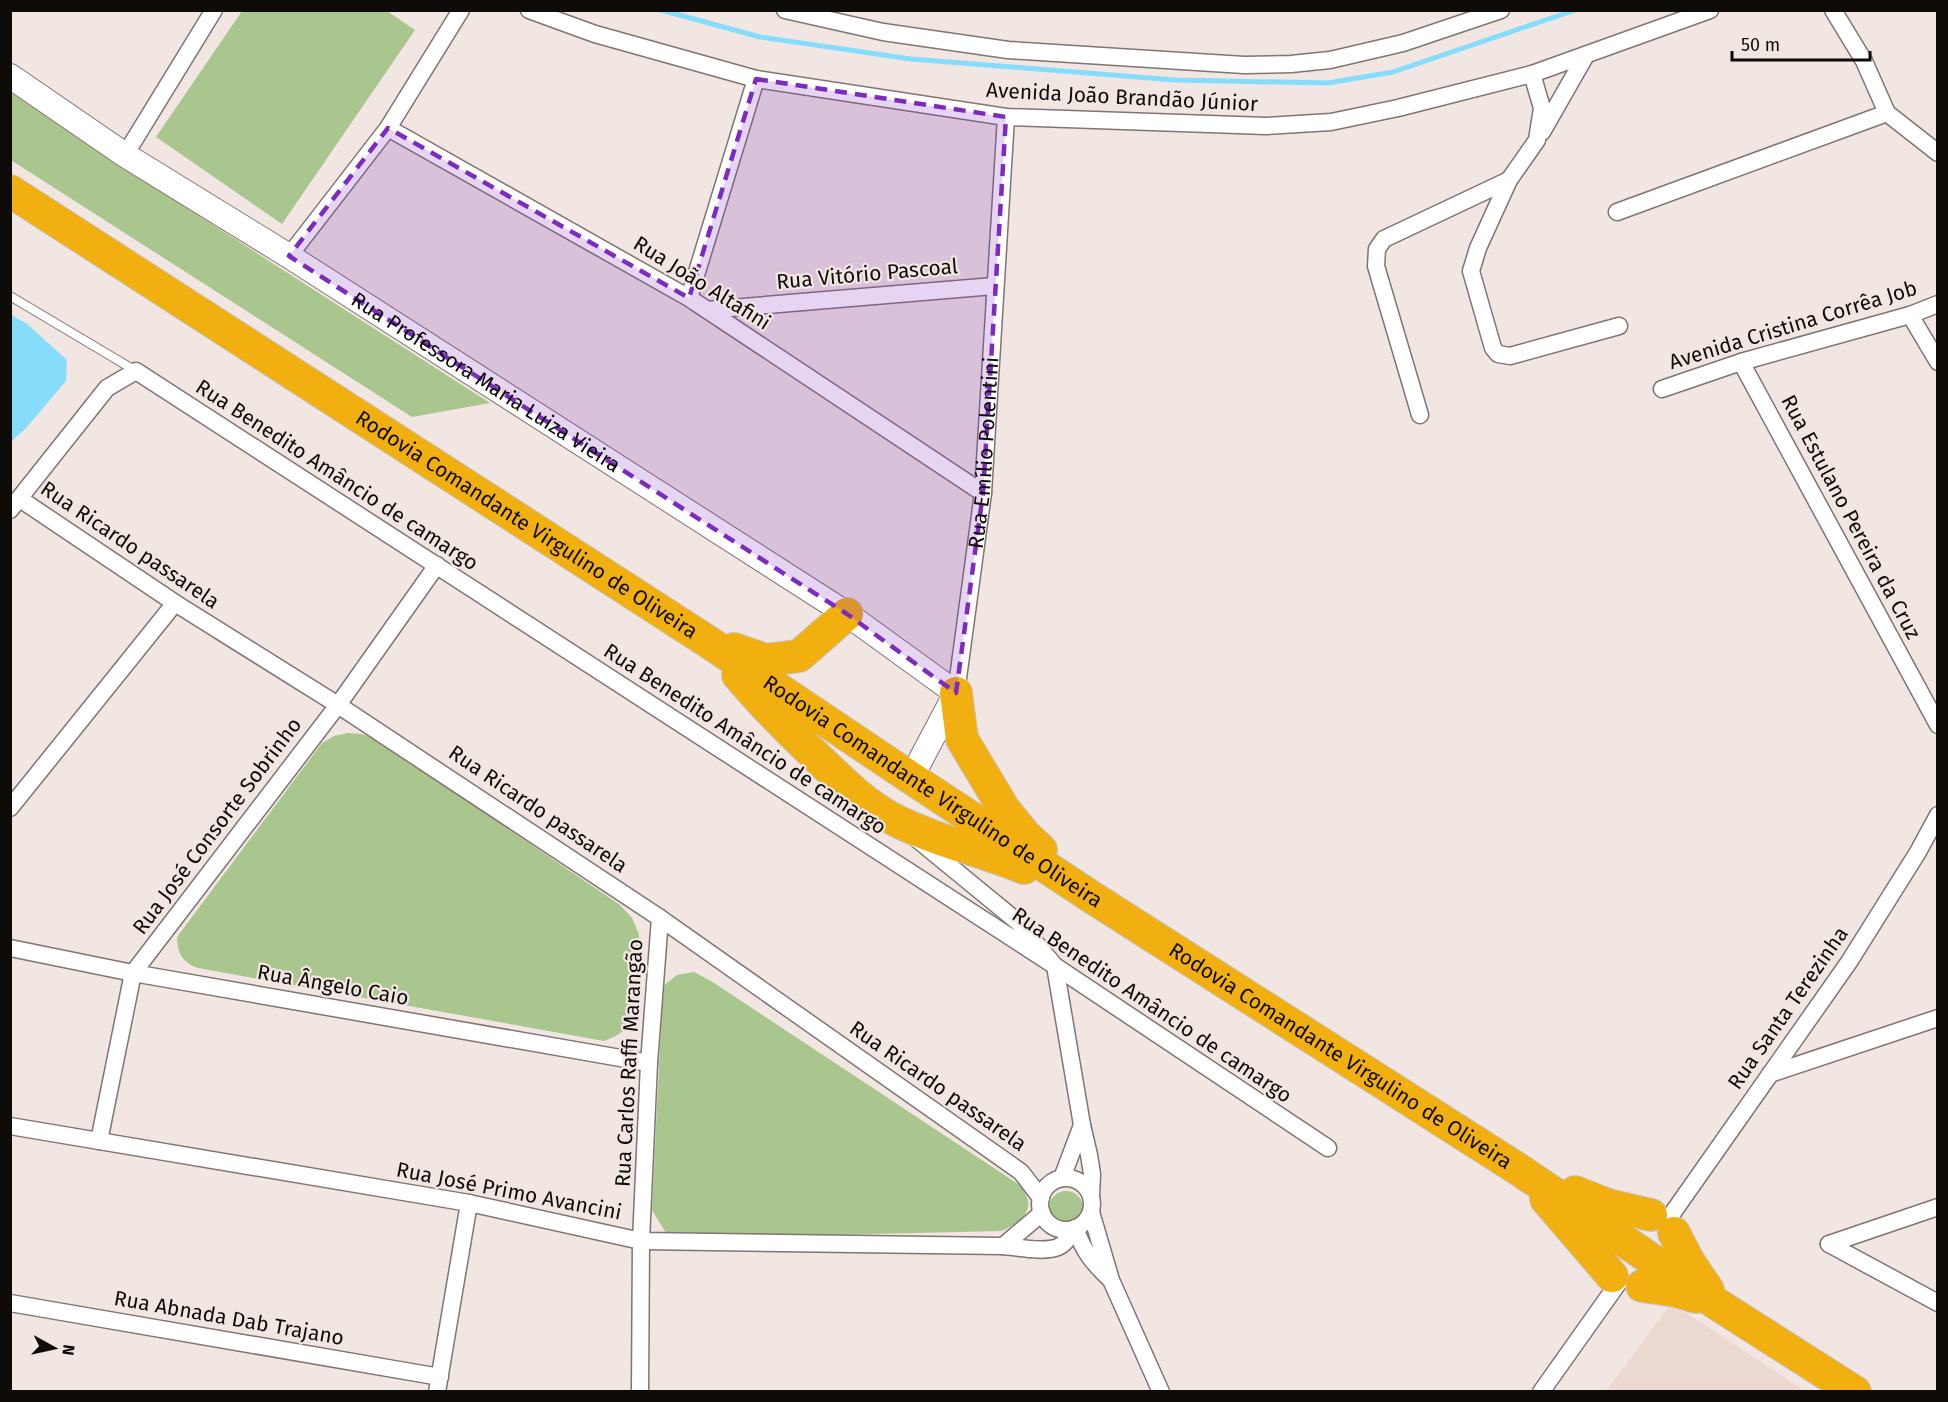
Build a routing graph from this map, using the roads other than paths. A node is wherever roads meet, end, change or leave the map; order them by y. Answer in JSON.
{"nodes":[{"id":1,"x":214,"y":10,"type":"edge"},
{"id":2,"x":461,"y":10,"type":"edge"},
{"id":3,"x":529,"y":10,"type":"edge"},
{"id":4,"x":785,"y":10,"type":"edge"},
{"id":5,"x":1502,"y":10,"type":"edge"},
{"id":6,"x":1710,"y":10,"type":"edge"},
{"id":7,"x":1833,"y":10,"type":"edge"},
{"id":8,"x":1843,"y":10,"type":"edge"},
{"id":9,"x":1846,"y":31,"type":"junction"},
{"id":10,"x":1586,"y":55,"type":"junction"},
{"id":11,"x":1532,"y":74,"type":"junction"},
{"id":12,"x":10,"y":76,"type":"edge"},
{"id":13,"x":756,"y":79,"type":"junction"},
{"id":14,"x":1887,"y":113,"type":"junction"},
{"id":15,"x":1006,"y":117,"type":"junction"},
{"id":16,"x":388,"y":128,"type":"junction"},
{"id":17,"x":1537,"y":140,"type":"junction"},
{"id":18,"x":1938,"y":153,"type":"edge"},
{"id":19,"x":125,"y":155,"type":"junction"},
{"id":20,"x":1509,"y":180,"type":"junction"},
{"id":21,"x":10,"y":191,"type":"edge"},
{"id":22,"x":1617,"y":212,"type":"dead end"},
{"id":23,"x":289,"y":256,"type":"junction"},
{"id":24,"x":994,"y":286,"type":"junction"},
{"id":25,"x":10,"y":296,"type":"edge"},
{"id":26,"x":690,"y":298,"type":"junction"},
{"id":27,"x":1938,"y":304,"type":"edge"},
{"id":28,"x":707,"y":310,"type":"junction"},
{"id":29,"x":1910,"y":315,"type":"junction"},
{"id":30,"x":1619,"y":326,"type":"dead end"},
{"id":31,"x":1741,"y":362,"type":"junction"},
{"id":32,"x":1938,"y":362,"type":"edge"},
{"id":33,"x":136,"y":371,"type":"junction"},
{"id":34,"x":1662,"y":389,"type":"dead end"},
{"id":35,"x":1420,"y":415,"type":"dead end"},
{"id":36,"x":983,"y":493,"type":"junction"},
{"id":37,"x":15,"y":504,"type":"edge"},
{"id":38,"x":437,"y":565,"type":"junction"},
{"id":39,"x":175,"y":603,"type":"junction"},
{"id":40,"x":847,"y":614,"type":"junction"},
{"id":41,"x":707,"y":641,"type":"junction"},
{"id":42,"x":956,"y":693,"type":"junction"},
{"id":43,"x":339,"y":705,"type":"junction"},
{"id":44,"x":1938,"y":724,"type":"edge"},
{"id":45,"x":911,"y":778,"type":"junction"},
{"id":46,"x":10,"y":808,"type":"edge"},
{"id":47,"x":1938,"y":815,"type":"edge"},
{"id":48,"x":889,"y":817,"type":"junction"},
{"id":49,"x":1938,"y":844,"type":"edge"},
{"id":50,"x":1918,"y":852,"type":"junction"},
{"id":51,"x":1090,"y":896,"type":"junction"},
{"id":52,"x":660,"y":918,"type":"junction"},
{"id":53,"x":10,"y":948,"type":"edge"},
{"id":54,"x":1055,"y":966,"type":"junction"},
{"id":55,"x":133,"y":973,"type":"junction"},
{"id":56,"x":1938,"y":1018,"type":"edge"},
{"id":57,"x":649,"y":1063,"type":"junction"},
{"id":58,"x":1770,"y":1074,"type":"junction"},
{"id":59,"x":1082,"y":1125,"type":"junction"},
{"id":60,"x":10,"y":1126,"type":"edge"},
{"id":61,"x":99,"y":1141,"type":"junction"},
{"id":62,"x":1328,"y":1148,"type":"dead end"},
{"id":63,"x":1521,"y":1171,"type":"junction"},
{"id":64,"x":1021,"y":1172,"type":"junction"},
{"id":65,"x":1059,"y":1179,"type":"junction"},
{"id":66,"x":469,"y":1203,"type":"junction"},
{"id":67,"x":1091,"y":1204,"type":"junction"},
{"id":68,"x":1041,"y":1205,"type":"junction"},
{"id":69,"x":1938,"y":1207,"type":"edge"},
{"id":70,"x":1664,"y":1223,"type":"junction"},
{"id":71,"x":1074,"y":1229,"type":"junction"},
{"id":72,"x":1618,"y":1235,"type":"junction"},
{"id":73,"x":641,"y":1241,"type":"junction"},
{"id":74,"x":1003,"y":1246,"type":"junction"},
{"id":75,"x":1635,"y":1278,"type":"junction"},
{"id":76,"x":1111,"y":1280,"type":"junction"},
{"id":77,"x":10,"y":1303,"type":"edge"},
{"id":78,"x":1717,"y":1304,"type":"junction"},
{"id":79,"x":1938,"y":1304,"type":"edge"},
{"id":80,"x":438,"y":1384,"type":"edge"},
{"id":81,"x":640,"y":1392,"type":"edge"},
{"id":82,"x":1161,"y":1392,"type":"edge"},
{"id":83,"x":1541,"y":1392,"type":"edge"},
{"id":84,"x":1855,"y":1392,"type":"edge"}],
"edges":[{"from":1,"to":19,"type":"street"},
{"from":2,"to":16,"type":"street"},
{"from":3,"to":13,"type":"street","name":"Avenida João Brandão Júnior"},
{"from":4,"to":5,"type":"street","name":"Avenida João Brandão Júnior"},
{"from":6,"to":10,"type":"street","name":"Avenida João Brandão Júnior"},
{"from":7,"to":9,"type":"street"},
{"from":8,"to":9,"type":"street"},
{"from":9,"to":14,"type":"street"},
{"from":10,"to":11,"type":"street","name":"Avenida João Brandão Júnior"},
{"from":10,"to":17,"type":"street"},
{"from":11,"to":15,"type":"street","name":"Avenida João Brandão Júnior"},
{"from":11,"to":17,"type":"street"},
{"from":12,"to":19,"type":"street","name":"Rua Professora Maria Luiza Vieira"},
{"from":13,"to":15,"type":"street","name":"Avenida João Brandão Júnior"},
{"from":13,"to":26,"type":"street"},
{"from":14,"to":18,"type":"street"},
{"from":14,"to":22,"type":"street"},
{"from":15,"to":24,"type":"street","name":"Rua Emílio Polentini"},
{"from":16,"to":23,"type":"street"},
{"from":16,"to":26,"type":"street","name":"Rua João Altafini"},
{"from":17,"to":20,"type":"street"},
{"from":19,"to":23,"type":"street","name":"Rua Professora Maria Luiza Vieira"},
{"from":20,"to":30,"type":"street"},
{"from":20,"to":35,"type":"street"},
{"from":21,"to":41,"type":"highway","name":"Rodovia Comandante Virgulino de Oliveira"},
{"from":23,"to":40,"type":"street","name":"Rua Professora Maria Luiza Vieira"},
{"from":24,"to":28,"type":"street","name":"Rua Vitório Pascoal"},
{"from":24,"to":36,"type":"street","name":"Rua Emílio Polentini"},
{"from":25,"to":33,"type":"lane"},
{"from":26,"to":28,"type":"street","name":"Rua João Altafini"},
{"from":27,"to":29,"type":"street","name":"Avenida Cristina Corrêa Job"},
{"from":28,"to":36,"type":"street","name":"Rua João Altafini"},
{"from":29,"to":31,"type":"street","name":"Avenida Cristina Corrêa Job"},
{"from":29,"to":32,"type":"street"},
{"from":31,"to":34,"type":"street","name":"Avenida Cristina Corrêa Job"},
{"from":31,"to":44,"type":"street","name":"Rua Estulano Pereira da Cruz"},
{"from":33,"to":37,"type":"street"},
{"from":33,"to":38,"type":"street","name":"Rua Benedito Amâncio de camargo"},
{"from":36,"to":42,"type":"street","name":"Rua Emílio Polentini"},
{"from":37,"to":39,"type":"street","name":"Rua Ricardo passarela"},
{"from":38,"to":43,"type":"street","name":"Rua José Consorte Sobrinho"},
{"from":38,"to":54,"type":"street","name":"Rua Benedito Amâncio de camargo"},
{"from":39,"to":43,"type":"street","name":"Rua Ricardo passarela"},
{"from":39,"to":46,"type":"street"},
{"from":40,"to":41,"type":"highway"},
{"from":40,"to":42,"type":"street","name":"Rua Professora Maria Luiza Vieira"},
{"from":41,"to":45,"type":"highway","name":"Rodovia Comandante Virgulino de Oliveira"},
{"from":41,"to":48,"type":"highway"},
{"from":42,"to":45,"type":"street","name":"Rua Emílio Polentini"},
{"from":42,"to":51,"type":"highway"},
{"from":43,"to":52,"type":"street","name":"Rua Ricardo passarela"},
{"from":43,"to":55,"type":"street","name":"Rua José Consorte Sobrinho"},
{"from":45,"to":48,"type":"highway"},
{"from":45,"to":51,"type":"highway","name":"Rodovia Comandante Virgulino de Oliveira"},
{"from":47,"to":50,"type":"street","name":"Rua Santa Terezinha"},
{"from":48,"to":51,"type":"highway"},
{"from":48,"to":54,"type":"street"},
{"from":49,"to":50,"type":"street"},
{"from":50,"to":58,"type":"street","name":"Rua Santa Terezinha"},
{"from":51,"to":63,"type":"highway","name":"Rodovia Comandante Virgulino de Oliveira"},
{"from":52,"to":57,"type":"street","name":"Rua Carlos Raffi Marangão"},
{"from":52,"to":64,"type":"street","name":"Rua Ricardo passarela"},
{"from":53,"to":55,"type":"street","name":"Rua Ângelo Caio"},
{"from":54,"to":59,"type":"street"},
{"from":54,"to":62,"type":"street","name":"Rua Benedito Amâncio de camargo"},
{"from":55,"to":57,"type":"street","name":"Rua Ângelo Caio"},
{"from":55,"to":61,"type":"street","name":"Rua José Consorte Sobrinho"},
{"from":56,"to":58,"type":"street"},
{"from":57,"to":73,"type":"street","name":"Rua Carlos Raffi Marangão"},
{"from":58,"to":70,"type":"street","name":"Rua Santa Terezinha"},
{"from":59,"to":65,"type":"street"},
{"from":59,"to":67,"type":"street"},
{"from":60,"to":61,"type":"street","name":"Rua José Primo Avancini"},
{"from":61,"to":66,"type":"street","name":"Rua José Primo Avancini"},
{"from":63,"to":70,"type":"highway"},
{"from":63,"to":72,"type":"highway","name":"Rodovia Comandante Virgulino de Oliveira"},
{"from":63,"to":75,"type":"highway"},
{"from":64,"to":65,"type":"street","name":"Rua Ricardo passarela"},
{"from":64,"to":68,"type":"street","name":"Rua Ricardo passarela"},
{"from":65,"to":67,"type":"street"},
{"from":65,"to":68,"type":"street"},
{"from":66,"to":73,"type":"street","name":"Rua José Primo Avancini"},
{"from":66,"to":80,"type":"street"},
{"from":67,"to":71,"type":"street"},
{"from":67,"to":76,"type":"street"},
{"from":68,"to":71,"type":"street"},
{"from":68,"to":74,"type":"street"},
{"from":69,"to":79,"type":"street"},
{"from":70,"to":72,"type":"street"},
{"from":70,"to":75,"type":"street"},
{"from":70,"to":78,"type":"highway"},
{"from":71,"to":74,"type":"street","name":"Rua José Primo Avancini"},
{"from":71,"to":76,"type":"street"},
{"from":72,"to":75,"type":"highway","name":"Rodovia Comandante Virgulino de Oliveira"},
{"from":72,"to":75,"type":"street"},
{"from":73,"to":74,"type":"street","name":"Rua José Primo Avancini"},
{"from":73,"to":81,"type":"street","name":"Rua Carlos Raffi Marangão"},
{"from":75,"to":78,"type":"highway","name":"Rodovia Comandante Virgulino de Oliveira"},
{"from":75,"to":83,"type":"street"},
{"from":76,"to":82,"type":"street"},
{"from":77,"to":80,"type":"street","name":"Rua Abnada Dab Trajano"},
{"from":78,"to":84,"type":"highway","name":"Rodovia Comandante Virgulino de Oliveira"}]}
